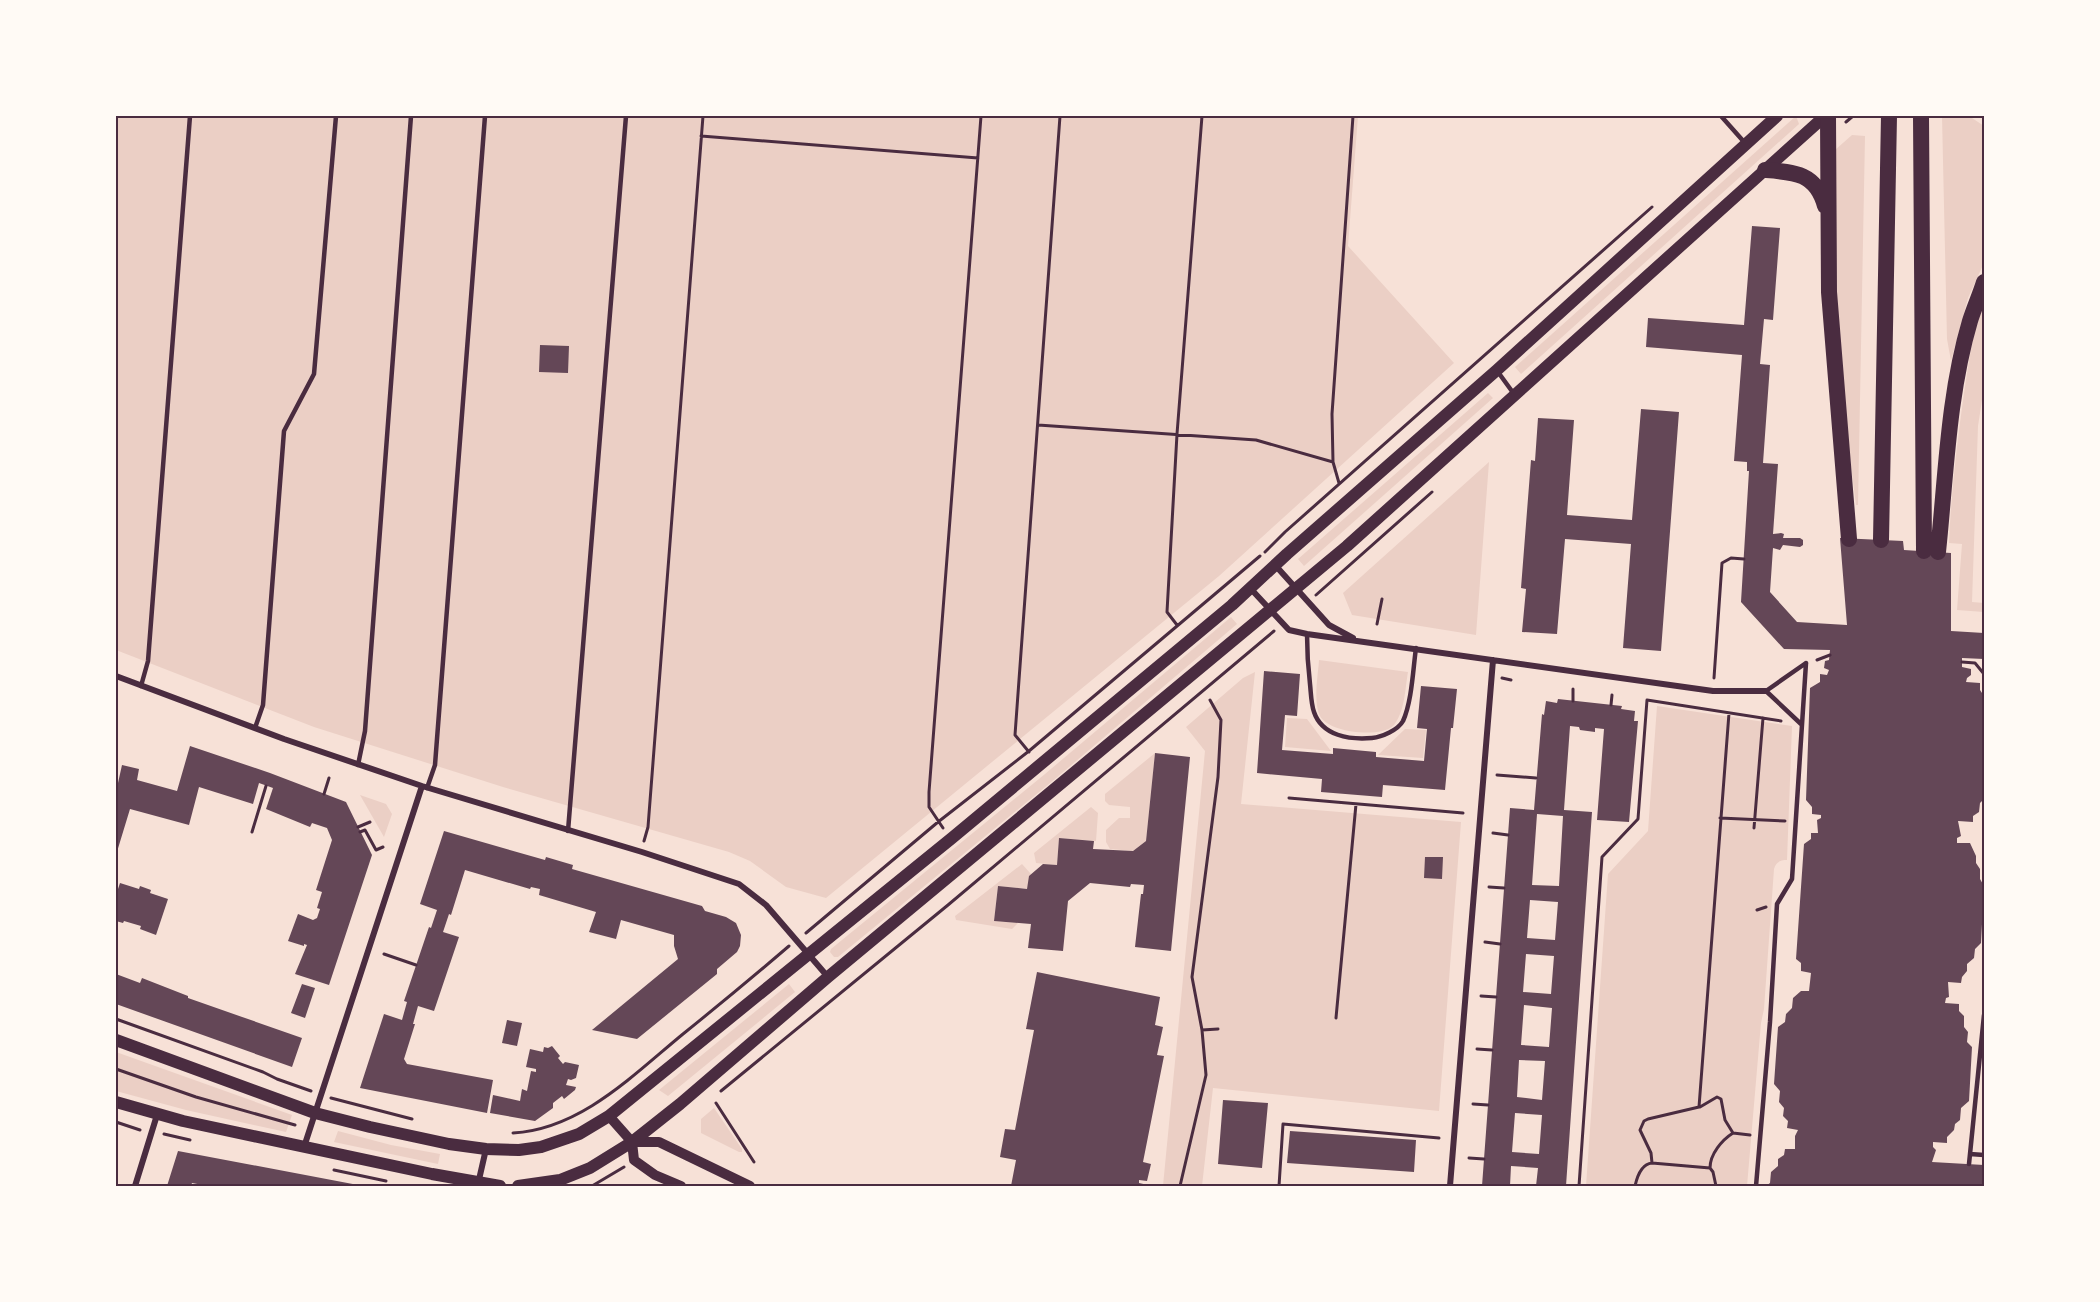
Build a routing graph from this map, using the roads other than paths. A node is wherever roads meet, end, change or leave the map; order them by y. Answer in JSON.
{"nodes":[{"id":1,"x":190,"y":116,"type":"edge"},
{"id":2,"x":336,"y":116,"type":"edge"},
{"id":3,"x":411,"y":116,"type":"edge"},
{"id":4,"x":485,"y":116,"type":"edge"},
{"id":5,"x":626,"y":116,"type":"edge"},
{"id":6,"x":1720,"y":116,"type":"edge"},
{"id":7,"x":1777,"y":116,"type":"edge"},
{"id":8,"x":1827,"y":116,"type":"edge"},
{"id":9,"x":1921,"y":116,"type":"edge"},
{"id":10,"x":1889,"y":119,"type":"edge"},
{"id":11,"x":1746,"y":144,"type":"junction"},
{"id":12,"x":1765,"y":170,"type":"junction"},
{"id":13,"x":1828,"y":218,"type":"junction"},
{"id":14,"x":1984,"y":282,"type":"edge"},
{"id":15,"x":1497,"y":370,"type":"junction"},
{"id":16,"x":1515,"y":395,"type":"junction"},
{"id":17,"x":1849,"y":539,"type":"dead end"},
{"id":18,"x":1881,"y":540,"type":"dead end"},
{"id":19,"x":1275,"y":565,"type":"junction"},
{"id":20,"x":1250,"y":588,"type":"junction"},
{"id":21,"x":1295,"y":590,"type":"junction"},
{"id":22,"x":1270,"y":610,"type":"junction"},
{"id":23,"x":1307,"y":634,"type":"junction"},
{"id":24,"x":1356,"y":640,"type":"junction"},
{"id":25,"x":1416,"y":648,"type":"junction"},
{"id":26,"x":1493,"y":660,"type":"junction"},
{"id":27,"x":116,"y":676,"type":"edge"},
{"id":28,"x":141,"y":686,"type":"junction"},
{"id":29,"x":1766,"y":691,"type":"junction"},
{"id":30,"x":1801,"y":723,"type":"junction"},
{"id":31,"x":255,"y":728,"type":"junction"},
{"id":32,"x":358,"y":765,"type":"junction"},
{"id":33,"x":425,"y":787,"type":"junction"},
{"id":34,"x":568,"y":831,"type":"junction"},
{"id":35,"x":810,"y":955,"type":"junction"},
{"id":36,"x":828,"y":977,"type":"junction"},
{"id":37,"x":1984,"y":1015,"type":"edge"},
{"id":38,"x":116,"y":1040,"type":"edge"},
{"id":39,"x":116,"y":1102,"type":"edge"},
{"id":40,"x":315,"y":1113,"type":"junction"},
{"id":41,"x":157,"y":1115,"type":"junction"},
{"id":42,"x":609,"y":1116,"type":"junction"},
{"id":43,"x":632,"y":1142,"type":"junction"},
{"id":44,"x":304,"y":1147,"type":"junction"},
{"id":45,"x":486,"y":1149,"type":"junction"},
{"id":46,"x":1970,"y":1154,"type":"junction"},
{"id":47,"x":1984,"y":1155,"type":"edge"},
{"id":48,"x":1969,"y":1164,"type":"dead end"},
{"id":49,"x":478,"y":1185,"type":"edge"},
{"id":50,"x":135,"y":1186,"type":"edge"},
{"id":51,"x":500,"y":1186,"type":"edge"},
{"id":52,"x":518,"y":1186,"type":"edge"},
{"id":53,"x":681,"y":1186,"type":"edge"},
{"id":54,"x":750,"y":1186,"type":"edge"},
{"id":55,"x":1450,"y":1186,"type":"edge"},
{"id":56,"x":1756,"y":1186,"type":"edge"}],
"edges":[{"from":1,"to":28,"type":"lane"},
{"from":2,"to":31,"type":"lane"},
{"from":3,"to":32,"type":"lane"},
{"from":4,"to":33,"type":"lane"},
{"from":5,"to":34,"type":"lane"},
{"from":6,"to":11,"type":"lane"},
{"from":7,"to":11,"type":"main road"},
{"from":8,"to":12,"type":"main road"},
{"from":8,"to":13,"type":"highway"},
{"from":9,"to":14,"type":"highway"},
{"from":10,"to":18,"type":"highway"},
{"from":11,"to":15,"type":"main road"},
{"from":12,"to":13,"type":"highway"},
{"from":12,"to":16,"type":"main road"},
{"from":13,"to":17,"type":"highway"},
{"from":15,"to":16,"type":"lane"},
{"from":15,"to":19,"type":"main road"},
{"from":16,"to":21,"type":"main road"},
{"from":19,"to":20,"type":"main road"},
{"from":19,"to":21,"type":"street"},
{"from":20,"to":22,"type":"street"},
{"from":20,"to":35,"type":"main road"},
{"from":21,"to":22,"type":"main road"},
{"from":21,"to":24,"type":"street"},
{"from":22,"to":23,"type":"street"},
{"from":22,"to":36,"type":"main road"},
{"from":23,"to":24,"type":"street"},
{"from":23,"to":25,"type":"lane"},
{"from":24,"to":25,"type":"street"},
{"from":25,"to":26,"type":"street"},
{"from":26,"to":29,"type":"street"},
{"from":26,"to":55,"type":"street"},
{"from":27,"to":28,"type":"street"},
{"from":28,"to":31,"type":"street"},
{"from":29,"to":30,"type":"lane"},
{"from":29,"to":30,"type":"lane"},
{"from":30,"to":56,"type":"lane"},
{"from":31,"to":32,"type":"street"},
{"from":32,"to":33,"type":"street"},
{"from":33,"to":34,"type":"street"},
{"from":33,"to":40,"type":"street"},
{"from":34,"to":35,"type":"street"},
{"from":35,"to":36,"type":"street"},
{"from":35,"to":42,"type":"main road"},
{"from":36,"to":43,"type":"main road"},
{"from":37,"to":46,"type":"lane"},
{"from":38,"to":40,"type":"main road"},
{"from":39,"to":41,"type":"main road"},
{"from":40,"to":44,"type":"street"},
{"from":40,"to":45,"type":"main road"},
{"from":41,"to":44,"type":"main road"},
{"from":41,"to":50,"type":"street"},
{"from":42,"to":43,"type":"street"},
{"from":42,"to":45,"type":"main road"},
{"from":43,"to":52,"type":"main road"},
{"from":43,"to":53,"type":"street"},
{"from":43,"to":54,"type":"street"},
{"from":44,"to":49,"type":"main road"},
{"from":45,"to":49,"type":"street"},
{"from":46,"to":47,"type":"lane"},
{"from":46,"to":48,"type":"lane"},
{"from":49,"to":51,"type":"main road"}]}
